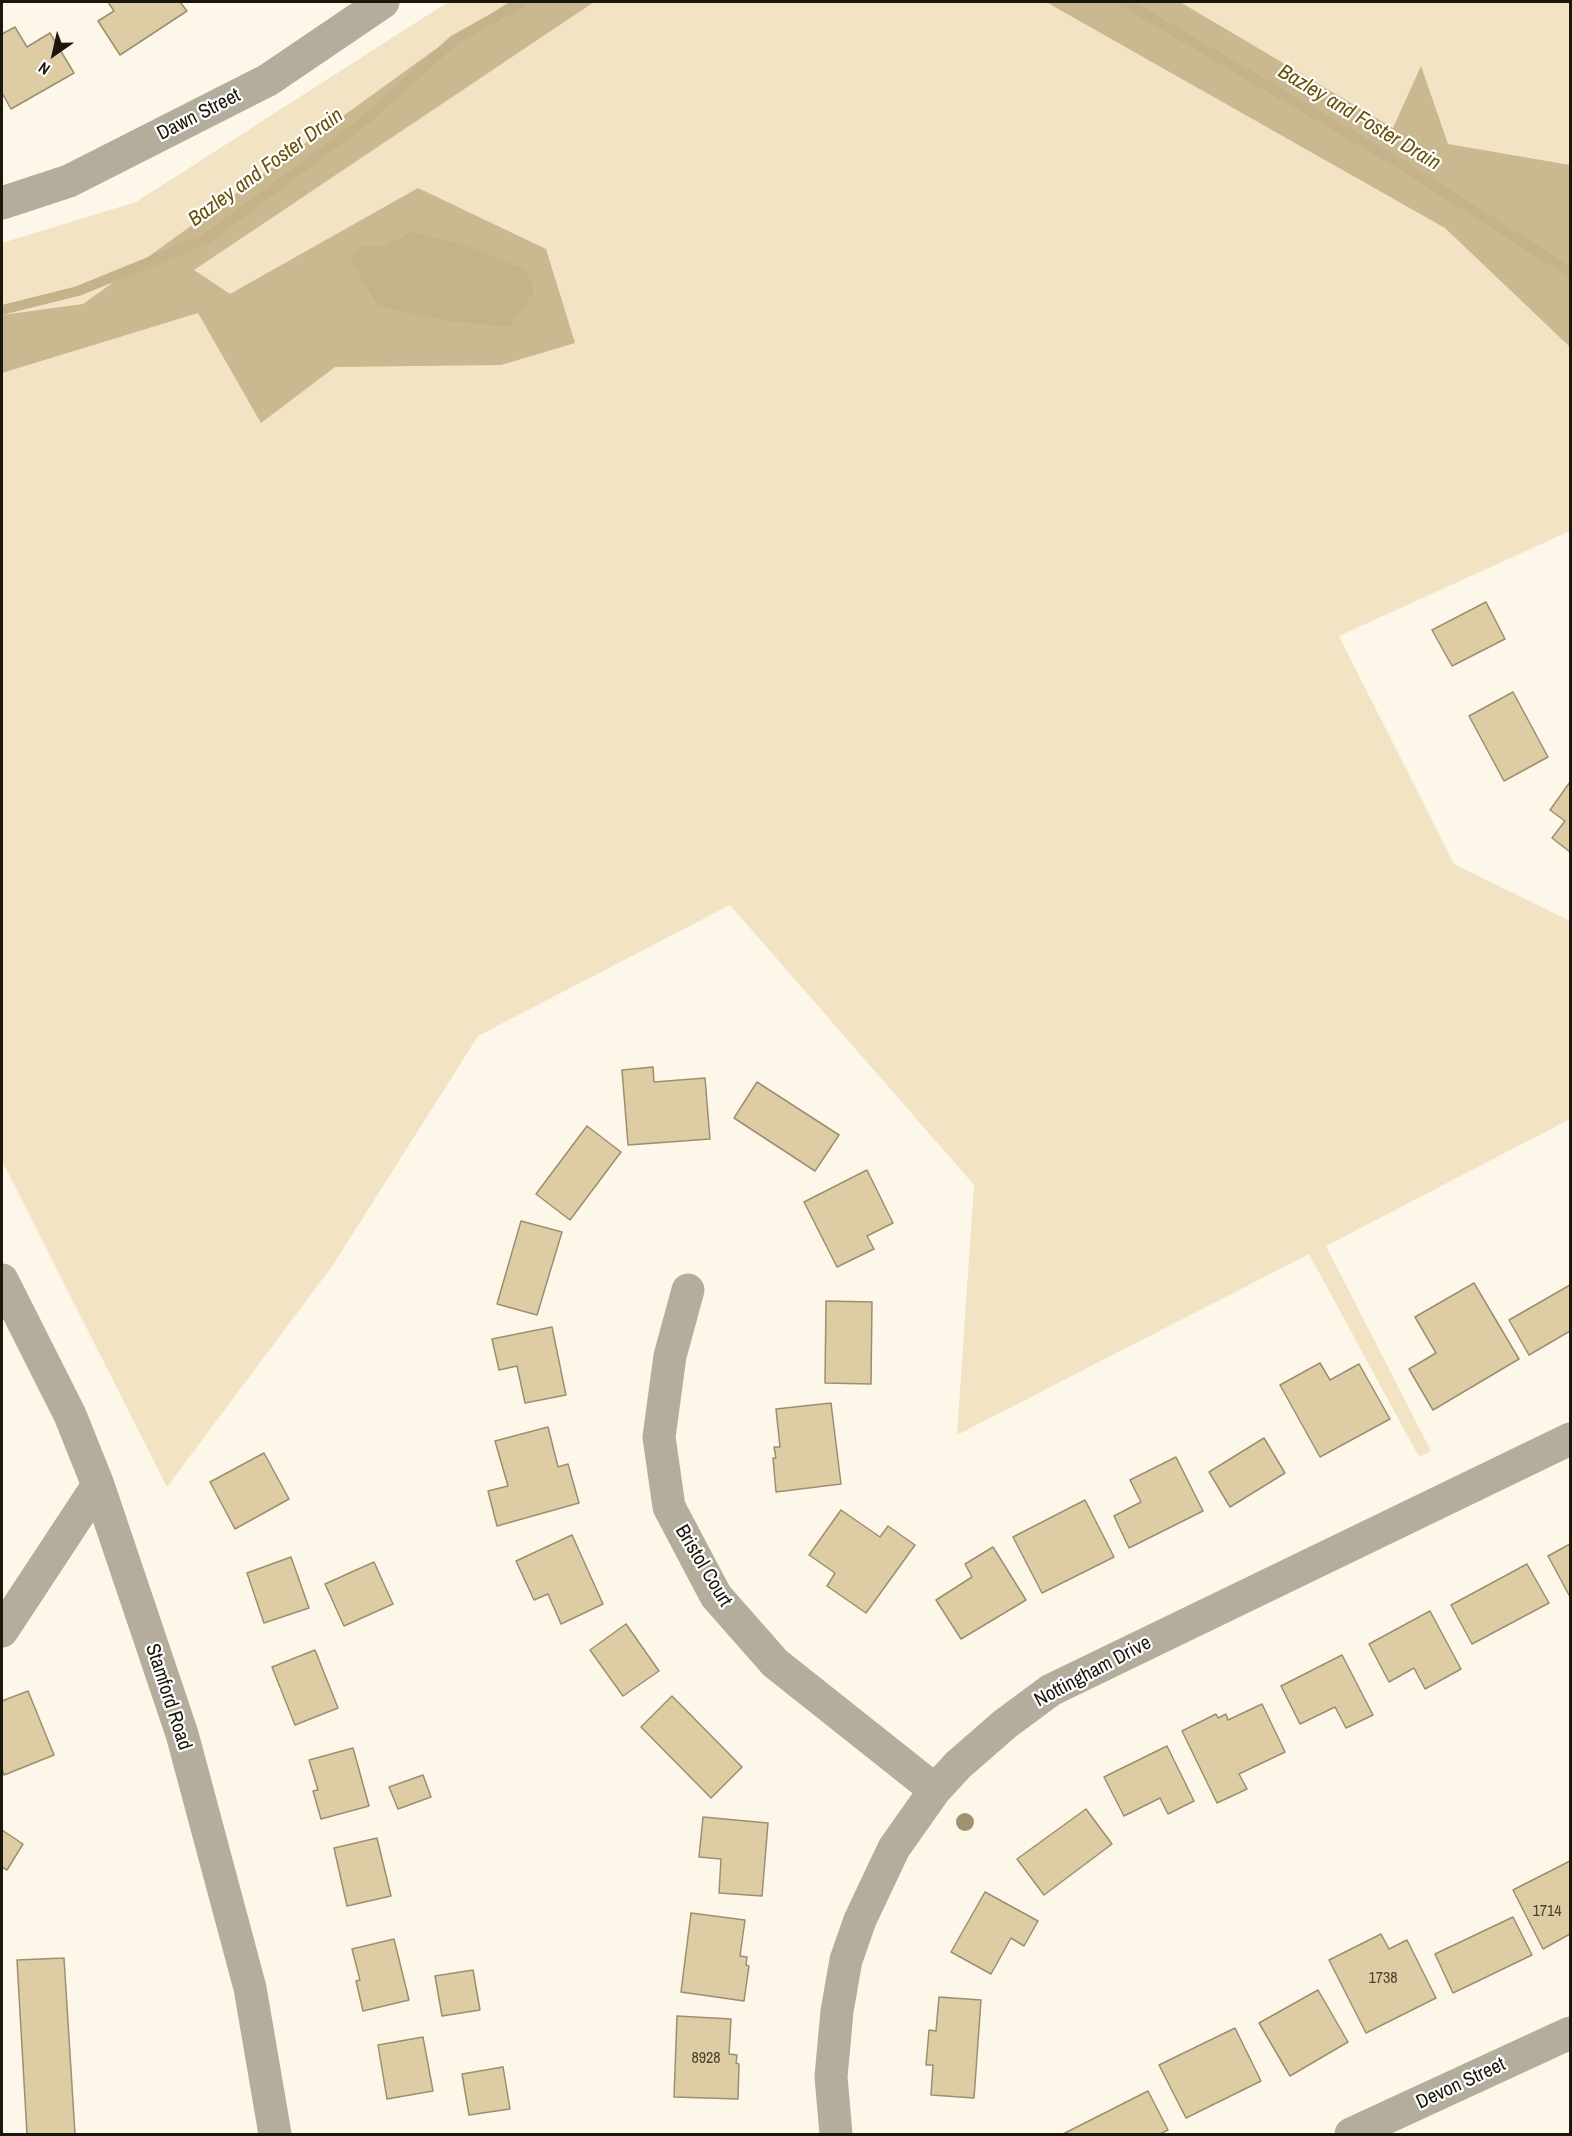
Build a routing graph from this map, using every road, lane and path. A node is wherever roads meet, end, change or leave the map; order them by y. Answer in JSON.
{"nodes":[{"id":1,"x":383,"y":2,"type":"edge"},
{"id":2,"x":2,"y":203,"type":"edge"},
{"id":3,"x":2,"y":1280,"type":"edge"},
{"id":4,"x":688,"y":1290,"type":"dead end"},
{"id":5,"x":1570,"y":1439,"type":"edge"},
{"id":6,"x":98,"y":1485,"type":"junction"},
{"id":7,"x":2,"y":1631,"type":"edge"},
{"id":8,"x":935,"y":1790,"type":"junction"},
{"id":9,"x":1570,"y":2033,"type":"edge"},
{"id":10,"x":275,"y":2134,"type":"edge"},
{"id":11,"x":836,"y":2134,"type":"edge"},
{"id":12,"x":1351,"y":2134,"type":"edge"}],
"edges":[{"from":1,"to":2,"type":"street","name":"Dawn Street"},
{"from":3,"to":6,"type":"street","name":"Stamford Road"},
{"from":4,"to":8,"type":"street","name":"Bristol Court"},
{"from":5,"to":8,"type":"street","name":"Nottingham Drive"},
{"from":6,"to":7,"type":"street"},
{"from":6,"to":10,"type":"street","name":"Stamford Road"},
{"from":8,"to":11,"type":"street","name":"Nottingham Drive"},
{"from":9,"to":12,"type":"street","name":"Devon Street"}]}
